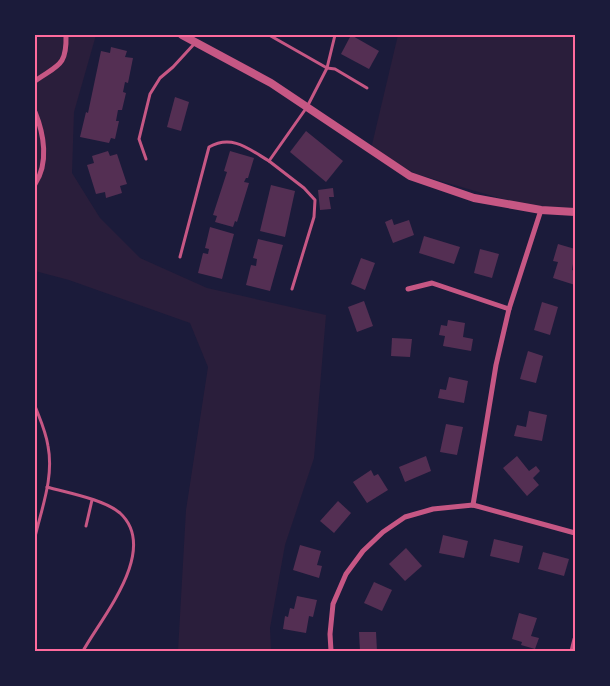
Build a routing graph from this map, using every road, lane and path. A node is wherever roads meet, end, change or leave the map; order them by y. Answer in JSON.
{"nodes":[{"id":1,"x":66,"y":35,"type":"edge"},
{"id":2,"x":182,"y":35,"type":"edge"},
{"id":3,"x":269,"y":35,"type":"edge"},
{"id":4,"x":335,"y":35,"type":"edge"},
{"id":5,"x":196,"y":42,"type":"junction"},
{"id":6,"x":326,"y":68,"type":"junction"},
{"id":7,"x":35,"y":81,"type":"edge"},
{"id":8,"x":368,"y":88,"type":"dead end"},
{"id":9,"x":307,"y":107,"type":"junction"},
{"id":10,"x":35,"y":112,"type":"edge"},
{"id":11,"x":146,"y":159,"type":"dead end"},
{"id":12,"x":269,"y":160,"type":"junction"},
{"id":13,"x":35,"y":184,"type":"edge"},
{"id":14,"x":541,"y":210,"type":"junction"},
{"id":15,"x":575,"y":212,"type":"edge"},
{"id":16,"x":180,"y":257,"type":"dead end"},
{"id":17,"x":292,"y":289,"type":"dead end"},
{"id":18,"x":408,"y":289,"type":"dead end"},
{"id":19,"x":509,"y":308,"type":"junction"},
{"id":20,"x":35,"y":406,"type":"edge"},
{"id":21,"x":48,"y":487,"type":"junction"},
{"id":22,"x":92,"y":500,"type":"junction"},
{"id":23,"x":473,"y":505,"type":"junction"},
{"id":24,"x":86,"y":526,"type":"dead end"},
{"id":25,"x":575,"y":533,"type":"edge"},
{"id":26,"x":35,"y":537,"type":"edge"},
{"id":27,"x":575,"y":640,"type":"edge"},
{"id":28,"x":83,"y":651,"type":"edge"},
{"id":29,"x":331,"y":651,"type":"edge"},
{"id":30,"x":572,"y":651,"type":"edge"}],
"edges":[{"from":1,"to":7,"type":"street"},
{"from":2,"to":5,"type":"street"},
{"from":3,"to":6,"type":"lane"},
{"from":4,"to":6,"type":"lane"},
{"from":5,"to":9,"type":"street"},
{"from":5,"to":11,"type":"lane"},
{"from":6,"to":8,"type":"lane"},
{"from":6,"to":9,"type":"lane"},
{"from":9,"to":12,"type":"lane"},
{"from":9,"to":14,"type":"street"},
{"from":10,"to":13,"type":"street"},
{"from":12,"to":16,"type":"lane"},
{"from":12,"to":17,"type":"lane"},
{"from":14,"to":15,"type":"street"},
{"from":14,"to":19,"type":"street"},
{"from":18,"to":19,"type":"street"},
{"from":19,"to":23,"type":"street"},
{"from":20,"to":21,"type":"lane"},
{"from":21,"to":22,"type":"lane"},
{"from":21,"to":26,"type":"lane"},
{"from":22,"to":24,"type":"lane"},
{"from":22,"to":28,"type":"lane"},
{"from":23,"to":25,"type":"street"},
{"from":23,"to":29,"type":"street"},
{"from":27,"to":30,"type":"street"}]}
